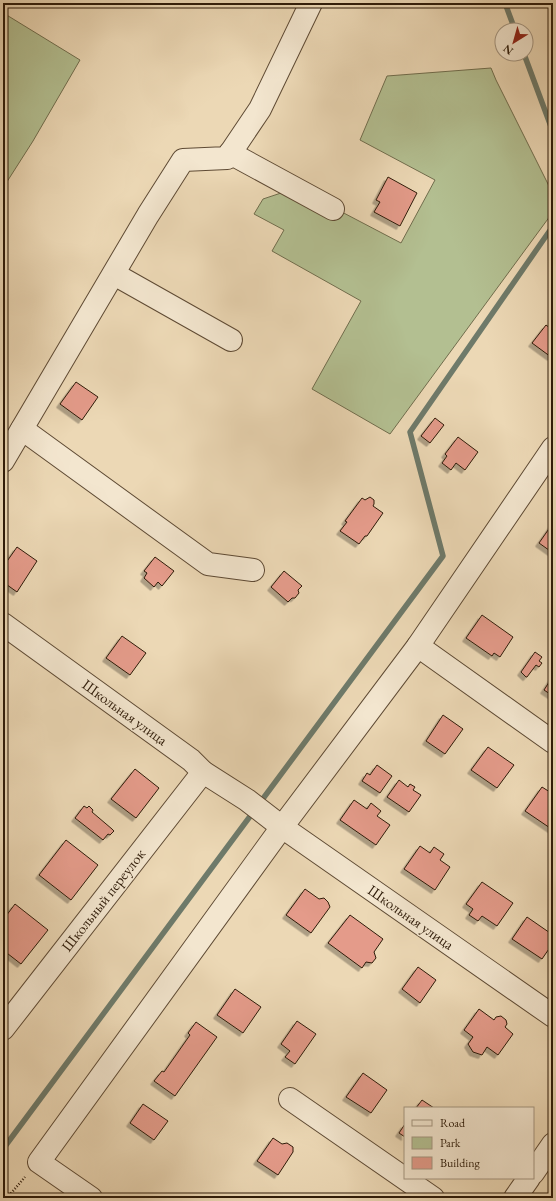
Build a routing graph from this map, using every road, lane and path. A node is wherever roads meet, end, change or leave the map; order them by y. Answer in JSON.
{"nodes":[{"id":1,"x":311,"y":3,"type":"edge"},
{"id":2,"x":230,"y":153,"type":"junction"},
{"id":3,"x":333,"y":209,"type":"dead end"},
{"id":4,"x":114,"y":274,"type":"junction"},
{"id":5,"x":231,"y":340,"type":"dead end"},
{"id":6,"x":22,"y":429,"type":"junction"},
{"id":7,"x":553,"y":448,"type":"edge"},
{"id":8,"x":3,"y":461,"type":"edge"},
{"id":9,"x":253,"y":570,"type":"dead end"},
{"id":10,"x":3,"y":624,"type":"edge"},
{"id":11,"x":418,"y":646,"type":"junction"},
{"id":12,"x":553,"y":742,"type":"edge"},
{"id":13,"x":203,"y":772,"type":"junction"},
{"id":14,"x":275,"y":822,"type":"junction"},
{"id":15,"x":553,"y":1016,"type":"edge"},
{"id":16,"x":3,"y":1028,"type":"edge"},
{"id":17,"x":290,"y":1099,"type":"dead end"},
{"id":18,"x":553,"y":1144,"type":"edge"},
{"id":19,"x":39,"y":1162,"type":"junction"},
{"id":20,"x":534,"y":1172,"type":"edge"},
{"id":21,"x":404,"y":1178,"type":"edge"},
{"id":22,"x":406,"y":1179,"type":"edge"},
{"id":23,"x":528,"y":1179,"type":"edge"},
{"id":24,"x":7,"y":1198,"type":"edge"},
{"id":25,"x":91,"y":1198,"type":"edge"},
{"id":26,"x":433,"y":1198,"type":"edge"},
{"id":27,"x":515,"y":1198,"type":"edge"}],
"edges":[{"from":1,"to":2,"type":"street"},
{"from":2,"to":3,"type":"street"},
{"from":2,"to":4,"type":"street"},
{"from":4,"to":5,"type":"street"},
{"from":4,"to":6,"type":"street"},
{"from":6,"to":8,"type":"street"},
{"from":6,"to":9,"type":"street"},
{"from":7,"to":11,"type":"street"},
{"from":10,"to":13,"type":"street","name":"Школьная улица"},
{"from":11,"to":12,"type":"street"},
{"from":11,"to":14,"type":"street"},
{"from":13,"to":14,"type":"street","name":"Школьная улица"},
{"from":13,"to":16,"type":"street","name":"Школьный переулок"},
{"from":14,"to":15,"type":"street","name":"Школьная улица"},
{"from":14,"to":19,"type":"street"},
{"from":17,"to":21,"type":"street"},
{"from":18,"to":20,"type":"street"},
{"from":19,"to":24,"type":"path"},
{"from":19,"to":25,"type":"street"},
{"from":22,"to":26,"type":"street"},
{"from":23,"to":27,"type":"street"}]}
